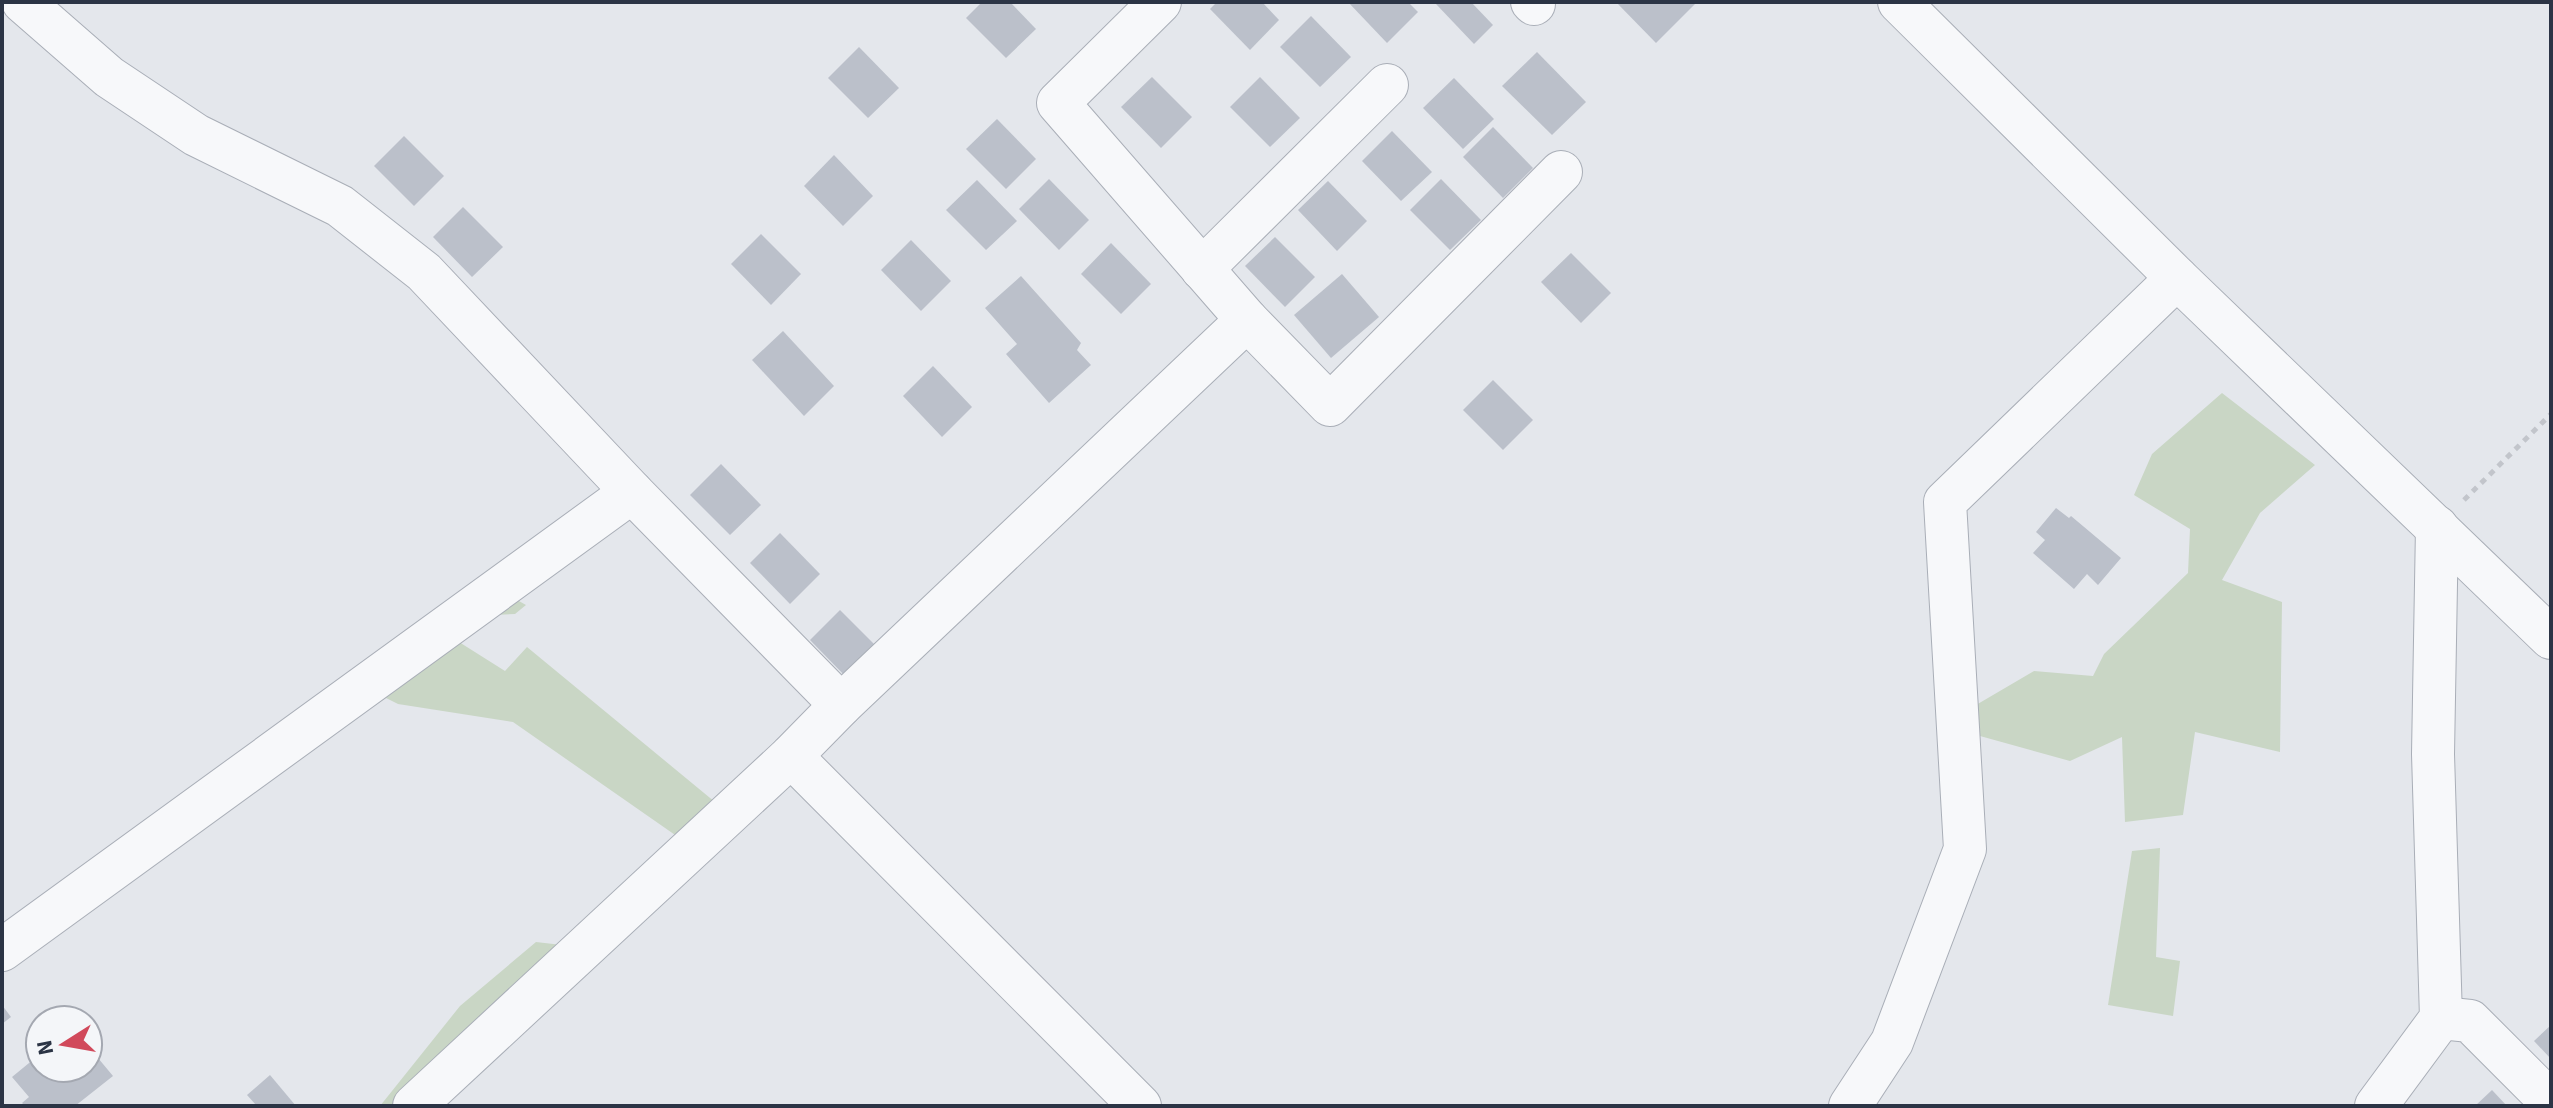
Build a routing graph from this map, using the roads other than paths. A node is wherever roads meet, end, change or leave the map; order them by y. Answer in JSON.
{"nodes":[{"id":1,"x":23,"y":2,"type":"edge"},
{"id":2,"x":1160,"y":2,"type":"edge"},
{"id":3,"x":1899,"y":2,"type":"edge"},
{"id":4,"x":1387,"y":85,"type":"dead end"},
{"id":5,"x":1561,"y":172,"type":"dead end"},
{"id":6,"x":1202,"y":269,"type":"junction"},
{"id":7,"x":2177,"y":278,"type":"junction"},
{"id":8,"x":1247,"y":320,"type":"junction"},
{"id":9,"x":632,"y":492,"type":"junction"},
{"id":10,"x":2437,"y":527,"type":"junction"},
{"id":11,"x":2551,"y":638,"type":"edge"},
{"id":12,"x":841,"y":705,"type":"junction"},
{"id":13,"x":791,"y":756,"type":"junction"},
{"id":14,"x":2,"y":950,"type":"edge"},
{"id":15,"x":2441,"y":1018,"type":"junction"},
{"id":16,"x":2551,"y":1102,"type":"edge"},
{"id":17,"x":414,"y":1106,"type":"edge"},
{"id":18,"x":1140,"y":1106,"type":"edge"},
{"id":19,"x":1850,"y":1106,"type":"edge"},
{"id":20,"x":2376,"y":1106,"type":"edge"}],
"edges":[{"from":1,"to":9,"type":"street"},
{"from":2,"to":6,"type":"street"},
{"from":3,"to":7,"type":"street"},
{"from":4,"to":6,"type":"street"},
{"from":5,"to":8,"type":"street"},
{"from":6,"to":8,"type":"street"},
{"from":7,"to":10,"type":"street"},
{"from":7,"to":19,"type":"street"},
{"from":8,"to":12,"type":"street"},
{"from":9,"to":12,"type":"street"},
{"from":9,"to":14,"type":"street"},
{"from":10,"to":11,"type":"street"},
{"from":10,"to":15,"type":"street"},
{"from":12,"to":13,"type":"street"},
{"from":13,"to":17,"type":"street"},
{"from":13,"to":18,"type":"street"},
{"from":15,"to":16,"type":"street"},
{"from":15,"to":20,"type":"street"}]}
